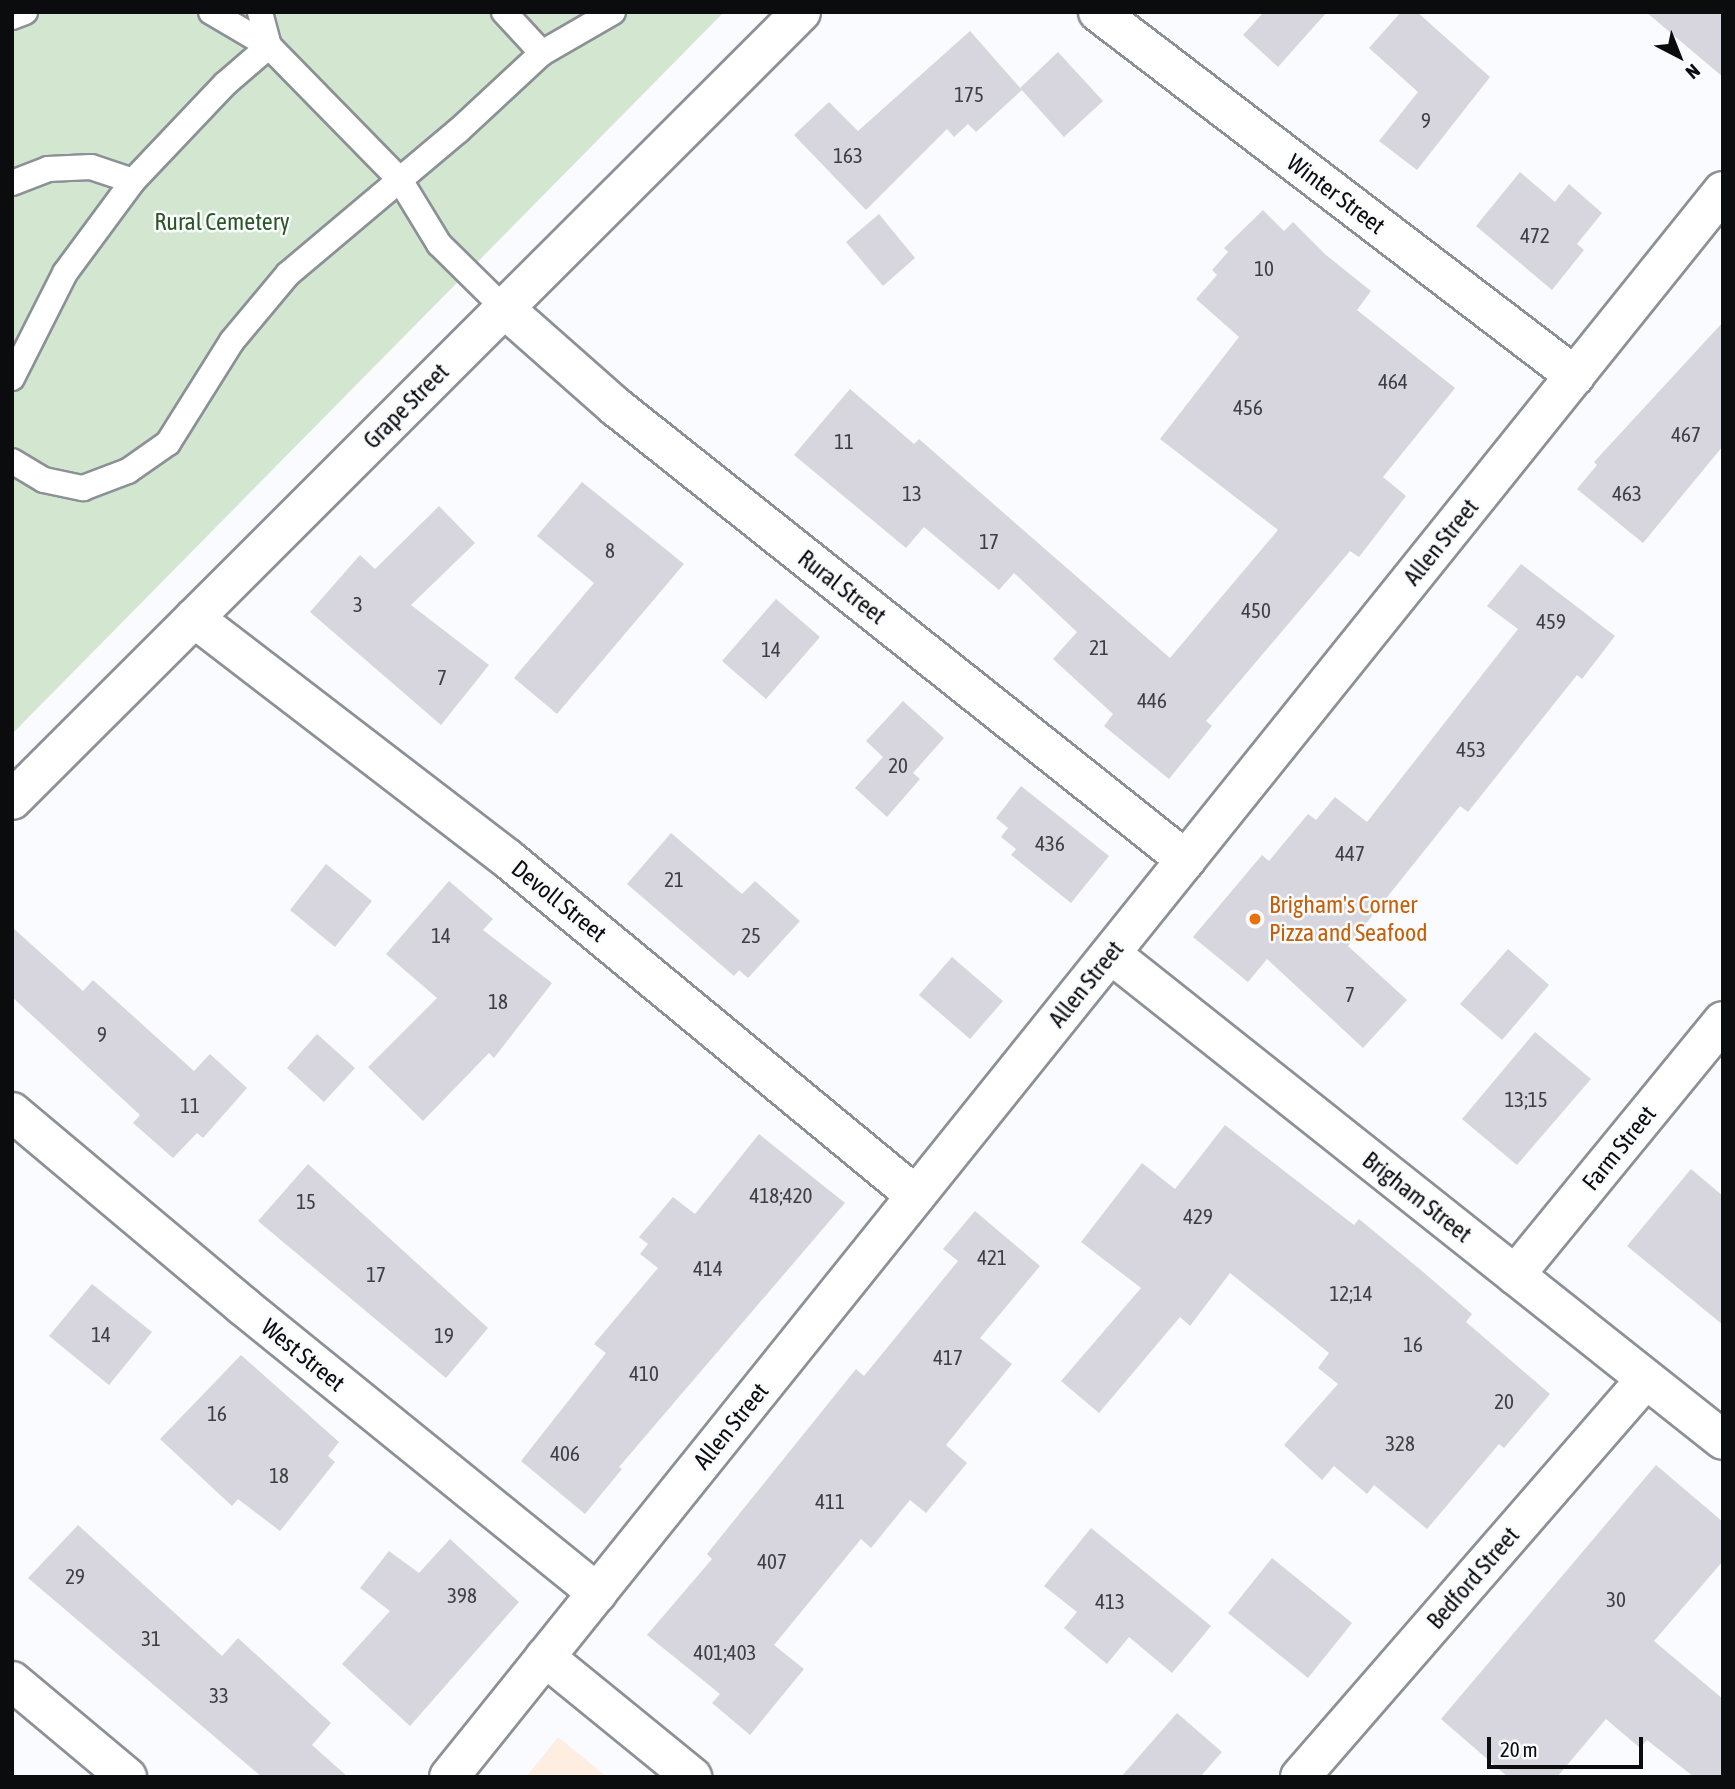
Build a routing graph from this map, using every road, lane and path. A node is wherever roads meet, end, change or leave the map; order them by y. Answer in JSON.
{"nodes":[{"id":1,"x":25,"y":12,"type":"edge"},
{"id":2,"x":211,"y":12,"type":"edge"},
{"id":3,"x":260,"y":12,"type":"edge"},
{"id":4,"x":504,"y":12,"type":"edge"},
{"id":5,"x":613,"y":12,"type":"edge"},
{"id":6,"x":801,"y":12,"type":"edge"},
{"id":7,"x":1098,"y":12,"type":"edge"},
{"id":8,"x":12,"y":17,"type":"edge"},
{"id":9,"x":269,"y":46,"type":"junction"},
{"id":10,"x":542,"y":53,"type":"junction"},
{"id":11,"x":400,"y":180,"type":"junction"},
{"id":12,"x":134,"y":181,"type":"junction"},
{"id":13,"x":12,"y":183,"type":"edge"},
{"id":14,"x":1723,"y":191,"type":"edge"},
{"id":15,"x":503,"y":308,"type":"junction"},
{"id":16,"x":15,"y":359,"type":"edge"},
{"id":17,"x":1575,"y":376,"type":"junction"},
{"id":18,"x":12,"y":461,"type":"edge"},
{"id":19,"x":194,"y":618,"type":"junction"},
{"id":20,"x":12,"y":800,"type":"edge"},
{"id":21,"x":1186,"y":860,"type":"junction"},
{"id":22,"x":1111,"y":954,"type":"junction"},
{"id":23,"x":1723,"y":1021,"type":"edge"},
{"id":24,"x":12,"y":1112,"type":"edge"},
{"id":25,"x":915,"y":1195,"type":"junction"},
{"id":26,"x":1515,"y":1275,"type":"junction"},
{"id":27,"x":1646,"y":1379,"type":"junction"},
{"id":28,"x":1723,"y":1440,"type":"edge"},
{"id":29,"x":597,"y":1593,"type":"junction"},
{"id":30,"x":545,"y":1657,"type":"junction"},
{"id":31,"x":12,"y":1681,"type":"edge"},
{"id":32,"x":686,"y":1775,"type":"edge"},
{"id":33,"x":127,"y":1777,"type":"edge"},
{"id":34,"x":449,"y":1777,"type":"edge"},
{"id":35,"x":1300,"y":1777,"type":"edge"}],
"edges":[{"from":1,"to":8,"type":"lane"},
{"from":2,"to":9,"type":"lane"},
{"from":3,"to":9,"type":"lane"},
{"from":4,"to":10,"type":"lane"},
{"from":5,"to":10,"type":"lane"},
{"from":6,"to":15,"type":"street","name":"Grape Street"},
{"from":7,"to":17,"type":"street","name":"Winter Street"},
{"from":9,"to":11,"type":"lane"},
{"from":9,"to":12,"type":"lane"},
{"from":10,"to":11,"type":"lane"},
{"from":11,"to":15,"type":"lane"},
{"from":11,"to":18,"type":"lane"},
{"from":12,"to":13,"type":"lane"},
{"from":12,"to":16,"type":"lane"},
{"from":14,"to":17,"type":"street","name":"Allen Street"},
{"from":15,"to":19,"type":"street","name":"Grape Street"},
{"from":15,"to":21,"type":"street","name":"Rural Street"},
{"from":17,"to":21,"type":"street","name":"Allen Street"},
{"from":19,"to":20,"type":"street","name":"Grape Street"},
{"from":19,"to":25,"type":"street","name":"Devoll Street"},
{"from":21,"to":22,"type":"street","name":"Allen Street"},
{"from":22,"to":25,"type":"street","name":"Allen Street"},
{"from":22,"to":26,"type":"street","name":"Brigham Street"},
{"from":23,"to":26,"type":"street","name":"Farm Street"},
{"from":24,"to":29,"type":"street","name":"West Street"},
{"from":25,"to":29,"type":"street","name":"Allen Street"},
{"from":26,"to":27,"type":"street","name":"Brigham Street"},
{"from":27,"to":28,"type":"street","name":"Brigham Street"},
{"from":27,"to":35,"type":"street","name":"Bedford Street"},
{"from":29,"to":30,"type":"street","name":"Allen Street"},
{"from":30,"to":32,"type":"street"},
{"from":30,"to":34,"type":"street","name":"Allen Street"},
{"from":31,"to":33,"type":"street"}]}
